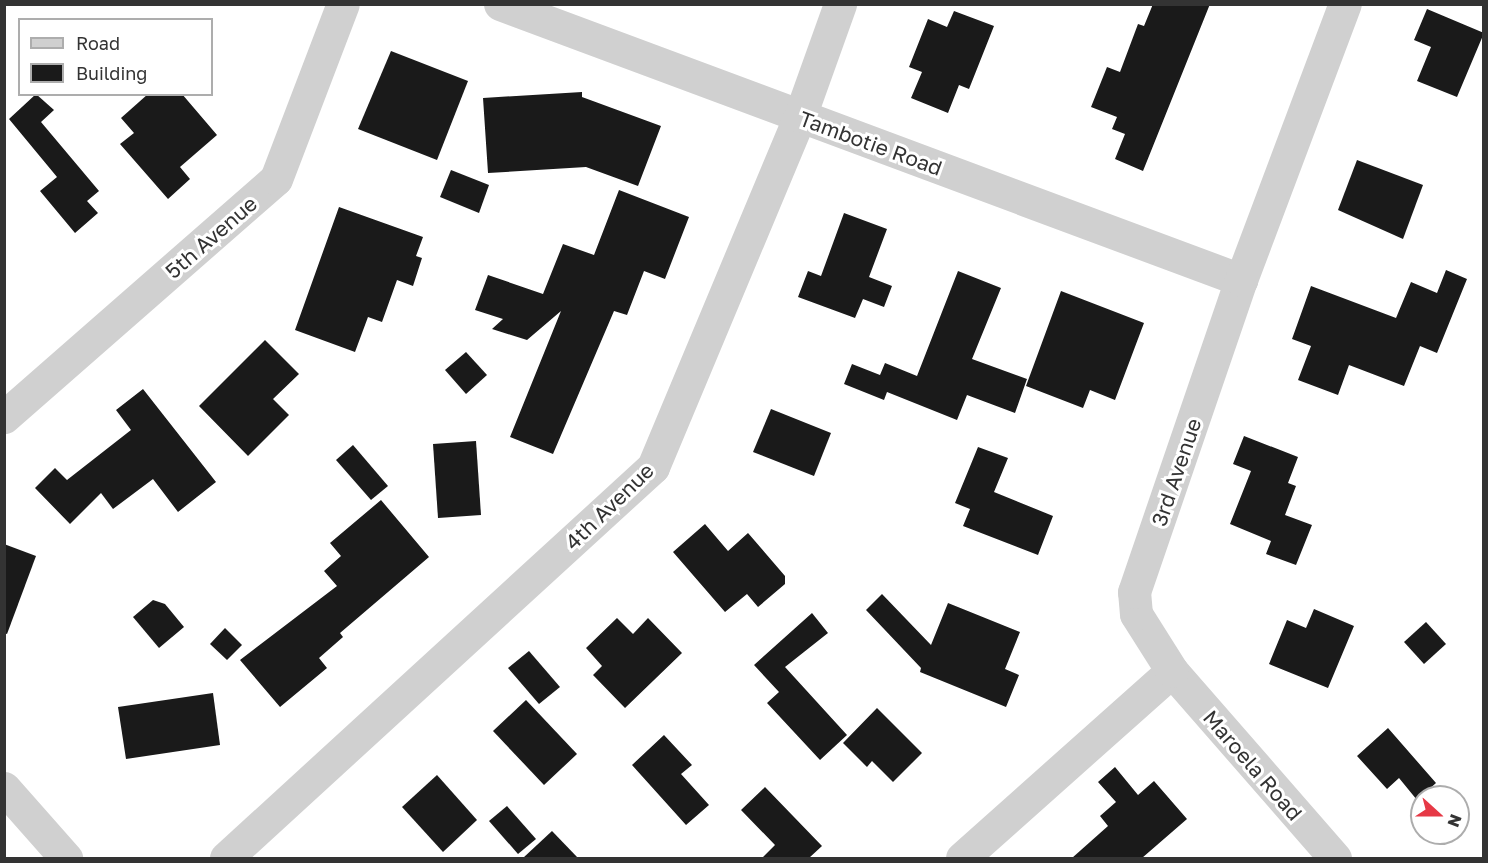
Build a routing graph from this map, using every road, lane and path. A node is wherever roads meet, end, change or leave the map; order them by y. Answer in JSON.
{"nodes":[{"id":1,"x":343,"y":4,"type":"edge"},
{"id":2,"x":500,"y":4,"type":"edge"},
{"id":3,"x":840,"y":4,"type":"edge"},
{"id":4,"x":1345,"y":4,"type":"edge"},
{"id":5,"x":800,"y":116,"type":"junction"},
{"id":6,"x":1241,"y":280,"type":"junction"},
{"id":7,"x":4,"y":417,"type":"edge"},
{"id":8,"x":1172,"y":671,"type":"junction"},
{"id":9,"x":4,"y":788,"type":"edge"},
{"id":10,"x":66,"y":858,"type":"edge"},
{"id":11,"x":226,"y":858,"type":"edge"},
{"id":12,"x":962,"y":858,"type":"edge"},
{"id":13,"x":1335,"y":858,"type":"edge"}],
"edges":[{"from":1,"to":7,"type":"street","name":"5th Avenue"},
{"from":2,"to":5,"type":"street","name":"Tambotie Road"},
{"from":3,"to":5,"type":"street","name":"4th Avenue"},
{"from":4,"to":6,"type":"street","name":"3rd Avenue"},
{"from":5,"to":6,"type":"street","name":"Tambotie Road"},
{"from":5,"to":11,"type":"street","name":"4th Avenue"},
{"from":6,"to":8,"type":"street","name":"3rd Avenue"},
{"from":8,"to":12,"type":"street"},
{"from":8,"to":13,"type":"street","name":"Maroela Road"},
{"from":9,"to":10,"type":"street"}]}
